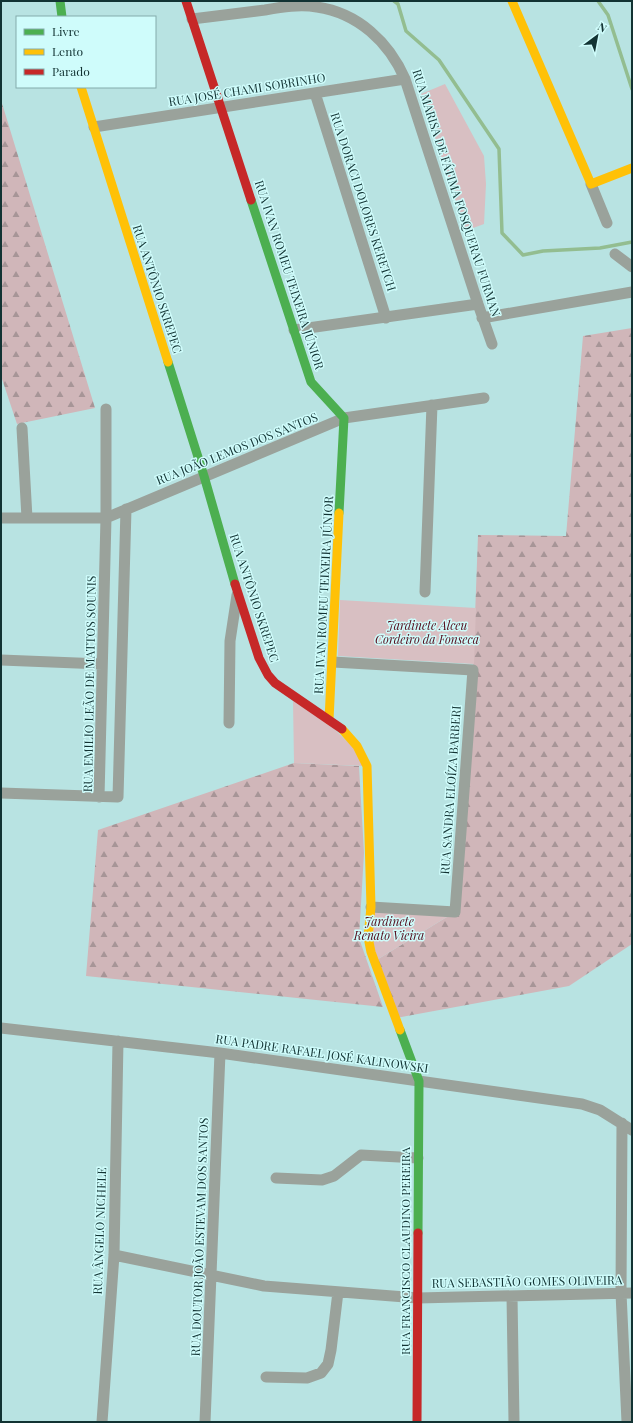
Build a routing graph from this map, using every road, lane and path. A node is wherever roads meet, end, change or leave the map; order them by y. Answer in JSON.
{"nodes":[{"id":1,"x":60,"y":1,"type":"edge"},
{"id":2,"x":186,"y":1,"type":"edge"},
{"id":3,"x":512,"y":1,"type":"edge"},
{"id":4,"x":62,"y":16,"type":"edge"},
{"id":5,"x":192,"y":19,"type":"junction"},
{"id":6,"x":405,"y":79,"type":"junction"},
{"id":7,"x":81,"y":88,"type":"edge"},
{"id":8,"x":315,"y":93,"type":"junction"},
{"id":9,"x":221,"y":108,"type":"junction"},
{"id":10,"x":94,"y":128,"type":"junction"},
{"id":11,"x":632,"y":168,"type":"edge"},
{"id":12,"x":591,"y":184,"type":"junction"},
{"id":13,"x":606,"y":223,"type":"dead end"},
{"id":14,"x":615,"y":254,"type":"dead end"},
{"id":15,"x":632,"y":268,"type":"edge"},
{"id":16,"x":632,"y":292,"type":"edge"},
{"id":17,"x":478,"y":304,"type":"junction"},
{"id":18,"x":386,"y":318,"type":"junction"},
{"id":19,"x":482,"y":318,"type":"junction"},
{"id":20,"x":294,"y":330,"type":"junction"},
{"id":21,"x":492,"y":344,"type":"dead end"},
{"id":22,"x":484,"y":398,"type":"dead end"},
{"id":23,"x":432,"y":405,"type":"junction"},
{"id":24,"x":106,"y":409,"type":"dead end"},
{"id":25,"x":344,"y":418,"type":"junction"},
{"id":26,"x":22,"y":428,"type":"dead end"},
{"id":27,"x":204,"y":476,"type":"junction"},
{"id":28,"x":126,"y":509,"type":"junction"},
{"id":29,"x":1,"y":518,"type":"edge"},
{"id":30,"x":27,"y":518,"type":"junction"},
{"id":31,"x":106,"y":518,"type":"junction"},
{"id":32,"x":237,"y":592,"type":"junction"},
{"id":33,"x":425,"y":592,"type":"dead end"},
{"id":34,"x":104,"y":607,"type":"junction"},
{"id":35,"x":123,"y":607,"type":"junction"},
{"id":36,"x":1,"y":660,"type":"edge"},
{"id":37,"x":333,"y":662,"type":"junction"},
{"id":38,"x":102,"y":664,"type":"junction"},
{"id":39,"x":329,"y":720,"type":"junction"},
{"id":40,"x":228,"y":723,"type":"dead end"},
{"id":41,"x":1,"y":793,"type":"edge"},
{"id":42,"x":99,"y":797,"type":"junction"},
{"id":43,"x":371,"y":907,"type":"junction"},
{"id":44,"x":1,"y":1028,"type":"edge"},
{"id":45,"x":118,"y":1041,"type":"junction"},
{"id":46,"x":220,"y":1053,"type":"junction"},
{"id":47,"x":419,"y":1081,"type":"junction"},
{"id":48,"x":622,"y":1123,"type":"junction"},
{"id":49,"x":632,"y":1130,"type":"edge"},
{"id":50,"x":418,"y":1158,"type":"junction"},
{"id":51,"x":276,"y":1178,"type":"dead end"},
{"id":52,"x":114,"y":1255,"type":"junction"},
{"id":53,"x":211,"y":1275,"type":"junction"},
{"id":54,"x":338,"y":1292,"type":"junction"},
{"id":55,"x":627,"y":1293,"type":"edge"},
{"id":56,"x":512,"y":1296,"type":"junction"},
{"id":57,"x":418,"y":1298,"type":"junction"},
{"id":58,"x":266,"y":1377,"type":"dead end"},
{"id":59,"x":102,"y":1422,"type":"edge"},
{"id":60,"x":205,"y":1422,"type":"edge"},
{"id":61,"x":417,"y":1422,"type":"edge"},
{"id":62,"x":514,"y":1422,"type":"edge"},
{"id":63,"x":627,"y":1422,"type":"edge"}],
"edges":[{"from":1,"to":4,"type":"street"},
{"from":2,"to":5,"type":"street","name":"RUA IVAN ROMEU TEIXEIRA JÚNIOR"},
{"from":3,"to":12,"type":"street"},
{"from":5,"to":6,"type":"street","name":"RUA MARISA DE FÁTIMA FOSQUERAU FURMAN"},
{"from":5,"to":9,"type":"street","name":"RUA IVAN ROMEU TEIXEIRA JÚNIOR"},
{"from":6,"to":8,"type":"street","name":"RUA JOSÉ CHAMI SOBRINHO"},
{"from":6,"to":17,"type":"street","name":"RUA MARISA DE FÁTIMA FOSQUERAU FURMAN"},
{"from":7,"to":10,"type":"street","name":"RUA ANTÔNIO SKREPEC"},
{"from":8,"to":9,"type":"street","name":"RUA JOSÉ CHAMI SOBRINHO"},
{"from":8,"to":18,"type":"street","name":"RUA DORACI DOLORES KERETCH"},
{"from":9,"to":10,"type":"street","name":"RUA JOSÉ CHAMI SOBRINHO"},
{"from":9,"to":20,"type":"street","name":"RUA IVAN ROMEU TEIXEIRA JÚNIOR"},
{"from":10,"to":27,"type":"street","name":"RUA ANTÔNIO SKREPEC"},
{"from":11,"to":12,"type":"street"},
{"from":12,"to":13,"type":"street"},
{"from":14,"to":15,"type":"street"},
{"from":16,"to":19,"type":"street"},
{"from":17,"to":18,"type":"street"},
{"from":17,"to":19,"type":"street","name":"RUA MARISA DE FÁTIMA FOSQUERAU FURMAN"},
{"from":18,"to":20,"type":"street"},
{"from":19,"to":21,"type":"street","name":"RUA MARISA DE FÁTIMA FOSQUERAU FURMAN"},
{"from":20,"to":25,"type":"street","name":"RUA IVAN ROMEU TEIXEIRA JÚNIOR"},
{"from":22,"to":23,"type":"street","name":"RUA JOÃO LEMOS DOS SANTOS"},
{"from":23,"to":25,"type":"street","name":"RUA JOÃO LEMOS DOS SANTOS"},
{"from":23,"to":33,"type":"street"},
{"from":24,"to":31,"type":"street","name":"RUA EMILIO LEÃO DE MATTOS SOUNIS"},
{"from":25,"to":27,"type":"street","name":"RUA JOÃO LEMOS DOS SANTOS"},
{"from":25,"to":37,"type":"street","name":"RUA IVAN ROMEU TEIXEIRA JÚNIOR"},
{"from":26,"to":30,"type":"street"},
{"from":27,"to":28,"type":"street","name":"RUA JOÃO LEMOS DOS SANTOS"},
{"from":27,"to":32,"type":"street","name":"RUA ANTÔNIO SKREPEC"},
{"from":28,"to":31,"type":"street","name":"RUA JOÃO LEMOS DOS SANTOS"},
{"from":28,"to":35,"type":"street","name":"RUA EMILIO LEÃO DE MATTOS SOUNIS"},
{"from":29,"to":30,"type":"street","name":"RUA JOÃO LEMOS DOS SANTOS"},
{"from":30,"to":31,"type":"street","name":"RUA JOÃO LEMOS DOS SANTOS"},
{"from":31,"to":34,"type":"street","name":"RUA EMILIO LEÃO DE MATTOS SOUNIS"},
{"from":32,"to":39,"type":"street","name":"RUA ANTÔNIO SKREPEC"},
{"from":32,"to":40,"type":"street"},
{"from":34,"to":35,"type":"street"},
{"from":34,"to":38,"type":"street","name":"RUA EMILIO LEÃO DE MATTOS SOUNIS"},
{"from":35,"to":42,"type":"street","name":"RUA EMILIO LEÃO DE MATTOS SOUNIS"},
{"from":36,"to":38,"type":"street"},
{"from":37,"to":39,"type":"street","name":"RUA IVAN ROMEU TEIXEIRA JÚNIOR"},
{"from":37,"to":43,"type":"street","name":"RUA SANDRA ELOÍZA BARBERI"},
{"from":38,"to":42,"type":"street","name":"RUA EMILIO LEÃO DE MATTOS SOUNIS"},
{"from":39,"to":43,"type":"street","name":"RUA ANTÔNIO SKREPEC"},
{"from":41,"to":42,"type":"street"},
{"from":43,"to":47,"type":"street","name":"RUA ANTÔNIO SKREPEC"},
{"from":44,"to":45,"type":"street","name":"RUA PADRE RAFAEL JOSÉ KALINOWSKI"},
{"from":45,"to":46,"type":"street","name":"RUA PADRE RAFAEL JOSÉ KALINOWSKI"},
{"from":45,"to":52,"type":"street","name":"RUA ÂNGELO NICHELE"},
{"from":46,"to":47,"type":"street","name":"RUA PADRE RAFAEL JOSÉ KALINOWSKI"},
{"from":46,"to":53,"type":"street","name":"RUA DOUTOR JOÃO ESTEVAM DOS SANTOS"},
{"from":47,"to":48,"type":"street","name":"RUA PADRE RAFAEL JOSÉ KALINOWSKI"},
{"from":47,"to":50,"type":"street","name":"RUA FRANCISCO CLAUDINO PEREIRA"},
{"from":48,"to":49,"type":"street","name":"RUA PADRE RAFAEL JOSÉ KALINOWSKI"},
{"from":48,"to":55,"type":"street"},
{"from":50,"to":51,"type":"street"},
{"from":50,"to":57,"type":"street","name":"RUA FRANCISCO CLAUDINO PEREIRA"},
{"from":52,"to":53,"type":"street","name":"RUA SEBASTIÃO GOMES OLIVEIRA"},
{"from":52,"to":59,"type":"street","name":"RUA ÂNGELO NICHELE"},
{"from":53,"to":54,"type":"street","name":"RUA SEBASTIÃO GOMES OLIVEIRA"},
{"from":53,"to":60,"type":"street","name":"RUA DOUTOR JOÃO ESTEVAM DOS SANTOS"},
{"from":54,"to":57,"type":"street","name":"RUA SEBASTIÃO GOMES OLIVEIRA"},
{"from":54,"to":58,"type":"street"},
{"from":55,"to":56,"type":"street","name":"RUA SEBASTIÃO GOMES OLIVEIRA"},
{"from":55,"to":63,"type":"street"},
{"from":56,"to":57,"type":"street","name":"RUA SEBASTIÃO GOMES OLIVEIRA"},
{"from":56,"to":62,"type":"street"},
{"from":57,"to":61,"type":"street","name":"RUA FRANCISCO CLAUDINO PEREIRA"}]}
